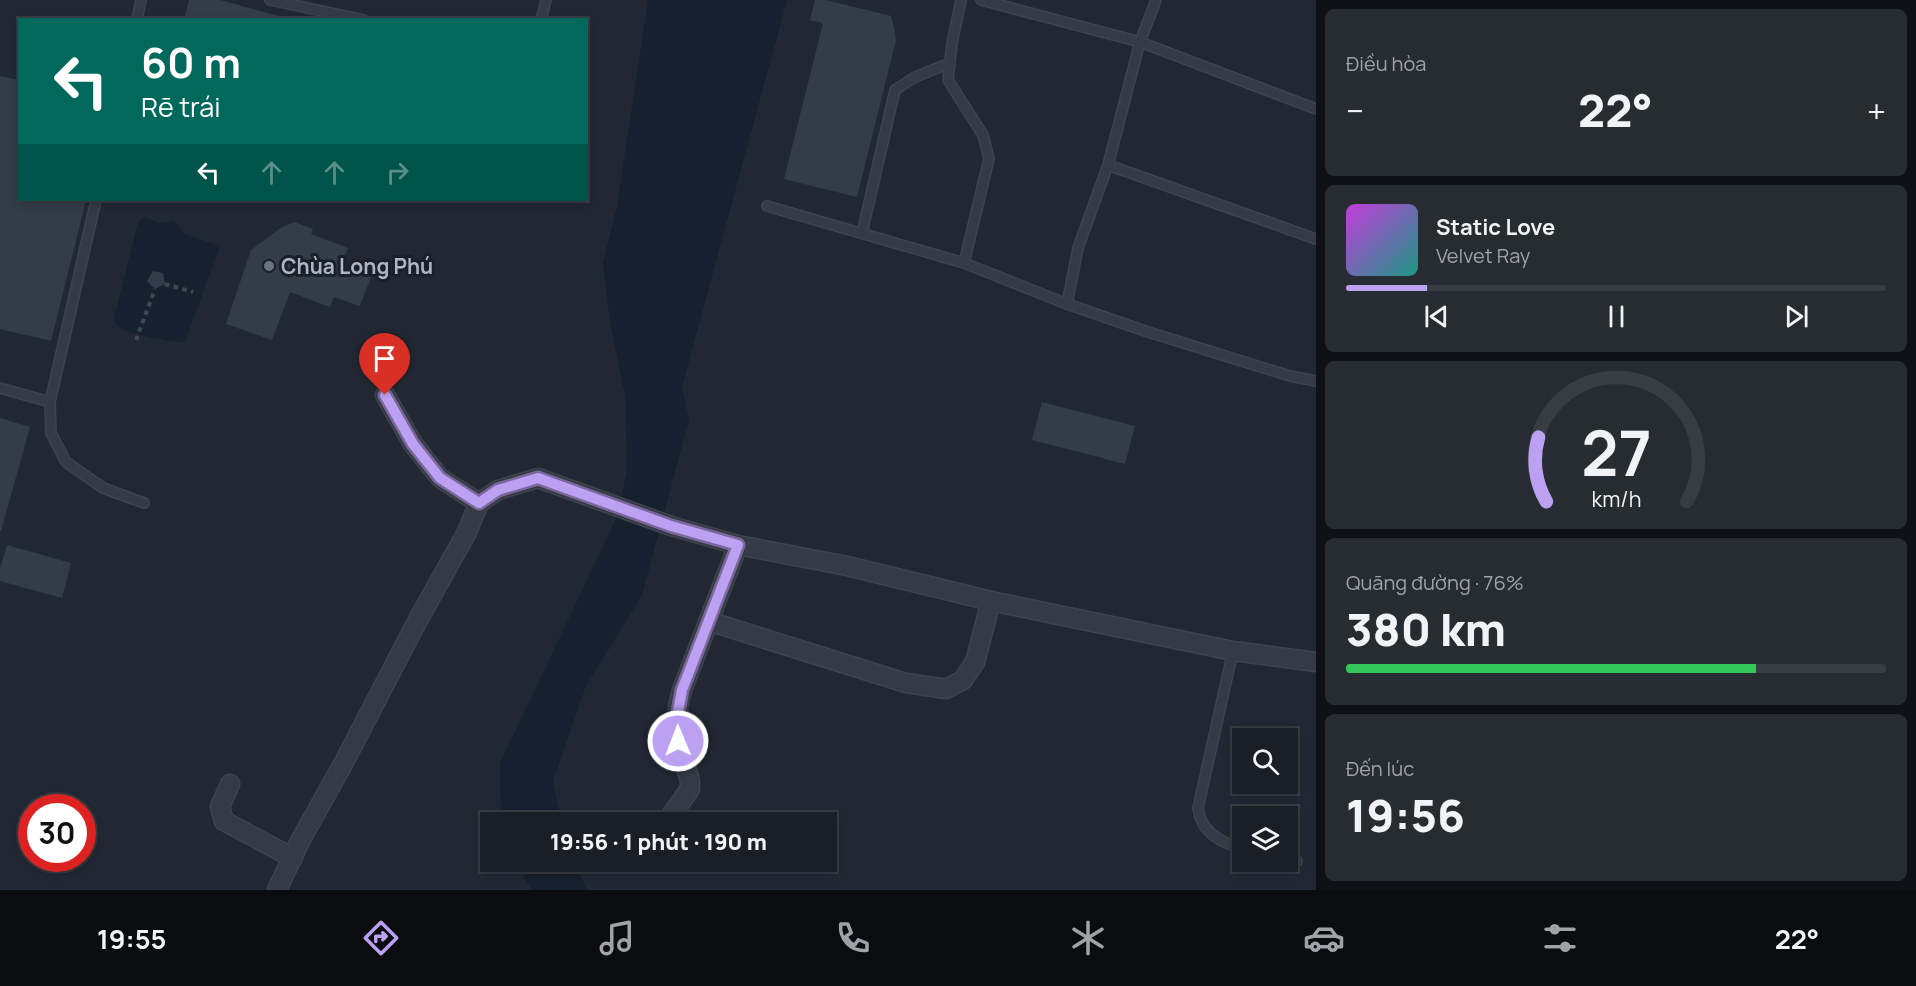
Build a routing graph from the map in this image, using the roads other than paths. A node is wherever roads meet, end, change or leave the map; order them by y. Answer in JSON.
{"nodes":[{"id":1,"x":141,"y":0,"type":"edge"},
{"id":2,"x":270,"y":0,"type":"edge"},
{"id":3,"x":546,"y":0,"type":"edge"},
{"id":4,"x":961,"y":0,"type":"edge"},
{"id":5,"x":981,"y":0,"type":"edge"},
{"id":6,"x":1156,"y":0,"type":"edge"},
{"id":7,"x":137,"y":18,"type":"edge"},
{"id":8,"x":355,"y":18,"type":"edge"},
{"id":9,"x":542,"y":18,"type":"edge"},
{"id":10,"x":1140,"y":42,"type":"junction"},
{"id":11,"x":950,"y":63,"type":"junction"},
{"id":12,"x":1316,"y":109,"type":"edge"},
{"id":13,"x":1108,"y":165,"type":"junction"},
{"id":14,"x":96,"y":201,"type":"edge"},
{"id":15,"x":766,"y":206,"type":"dead end"},
{"id":16,"x":862,"y":233,"type":"junction"},
{"id":17,"x":1316,"y":239,"type":"edge"},
{"id":18,"x":964,"y":263,"type":"junction"},
{"id":19,"x":1066,"y":304,"type":"junction"},
{"id":20,"x":1316,"y":381,"type":"edge"},
{"id":21,"x":0,"y":388,"type":"edge"},
{"id":22,"x":385,"y":395,"type":"dead end"},
{"id":23,"x":50,"y":402,"type":"junction"},
{"id":24,"x":144,"y":503,"type":"dead end"},
{"id":25,"x":479,"y":503,"type":"junction"},
{"id":26,"x":738,"y":545,"type":"junction"},
{"id":27,"x":991,"y":601,"type":"junction"},
{"id":28,"x":708,"y":621,"type":"junction"},
{"id":29,"x":1233,"y":651,"type":"junction"},
{"id":30,"x":1316,"y":662,"type":"edge"},
{"id":31,"x":230,"y":784,"type":"dead end"},
{"id":32,"x":673,"y":812,"type":"edge"},
{"id":33,"x":1232,"y":846,"type":"edge"},
{"id":34,"x":293,"y":858,"type":"junction"},
{"id":35,"x":277,"y":890,"type":"edge"}],
"edges":[{"from":1,"to":7,"type":"lane"},
{"from":2,"to":8,"type":"lane"},
{"from":3,"to":9,"type":"lane"},
{"from":4,"to":11,"type":"lane"},
{"from":5,"to":10,"type":"lane"},
{"from":6,"to":10,"type":"lane"},
{"from":10,"to":12,"type":"lane"},
{"from":10,"to":13,"type":"lane"},
{"from":11,"to":16,"type":"lane"},
{"from":11,"to":18,"type":"lane"},
{"from":13,"to":17,"type":"lane"},
{"from":13,"to":19,"type":"lane"},
{"from":14,"to":23,"type":"lane"},
{"from":15,"to":16,"type":"lane"},
{"from":16,"to":18,"type":"lane"},
{"from":18,"to":19,"type":"lane"},
{"from":19,"to":20,"type":"lane"},
{"from":21,"to":23,"type":"lane"},
{"from":22,"to":25,"type":"street"},
{"from":23,"to":24,"type":"lane"},
{"from":25,"to":26,"type":"street"},
{"from":25,"to":34,"type":"street"},
{"from":26,"to":27,"type":"street"},
{"from":26,"to":28,"type":"street"},
{"from":27,"to":28,"type":"street"},
{"from":27,"to":29,"type":"street"},
{"from":28,"to":32,"type":"street"},
{"from":29,"to":30,"type":"street"},
{"from":29,"to":33,"type":"lane"},
{"from":31,"to":34,"type":"street"},
{"from":34,"to":35,"type":"street"}]}
